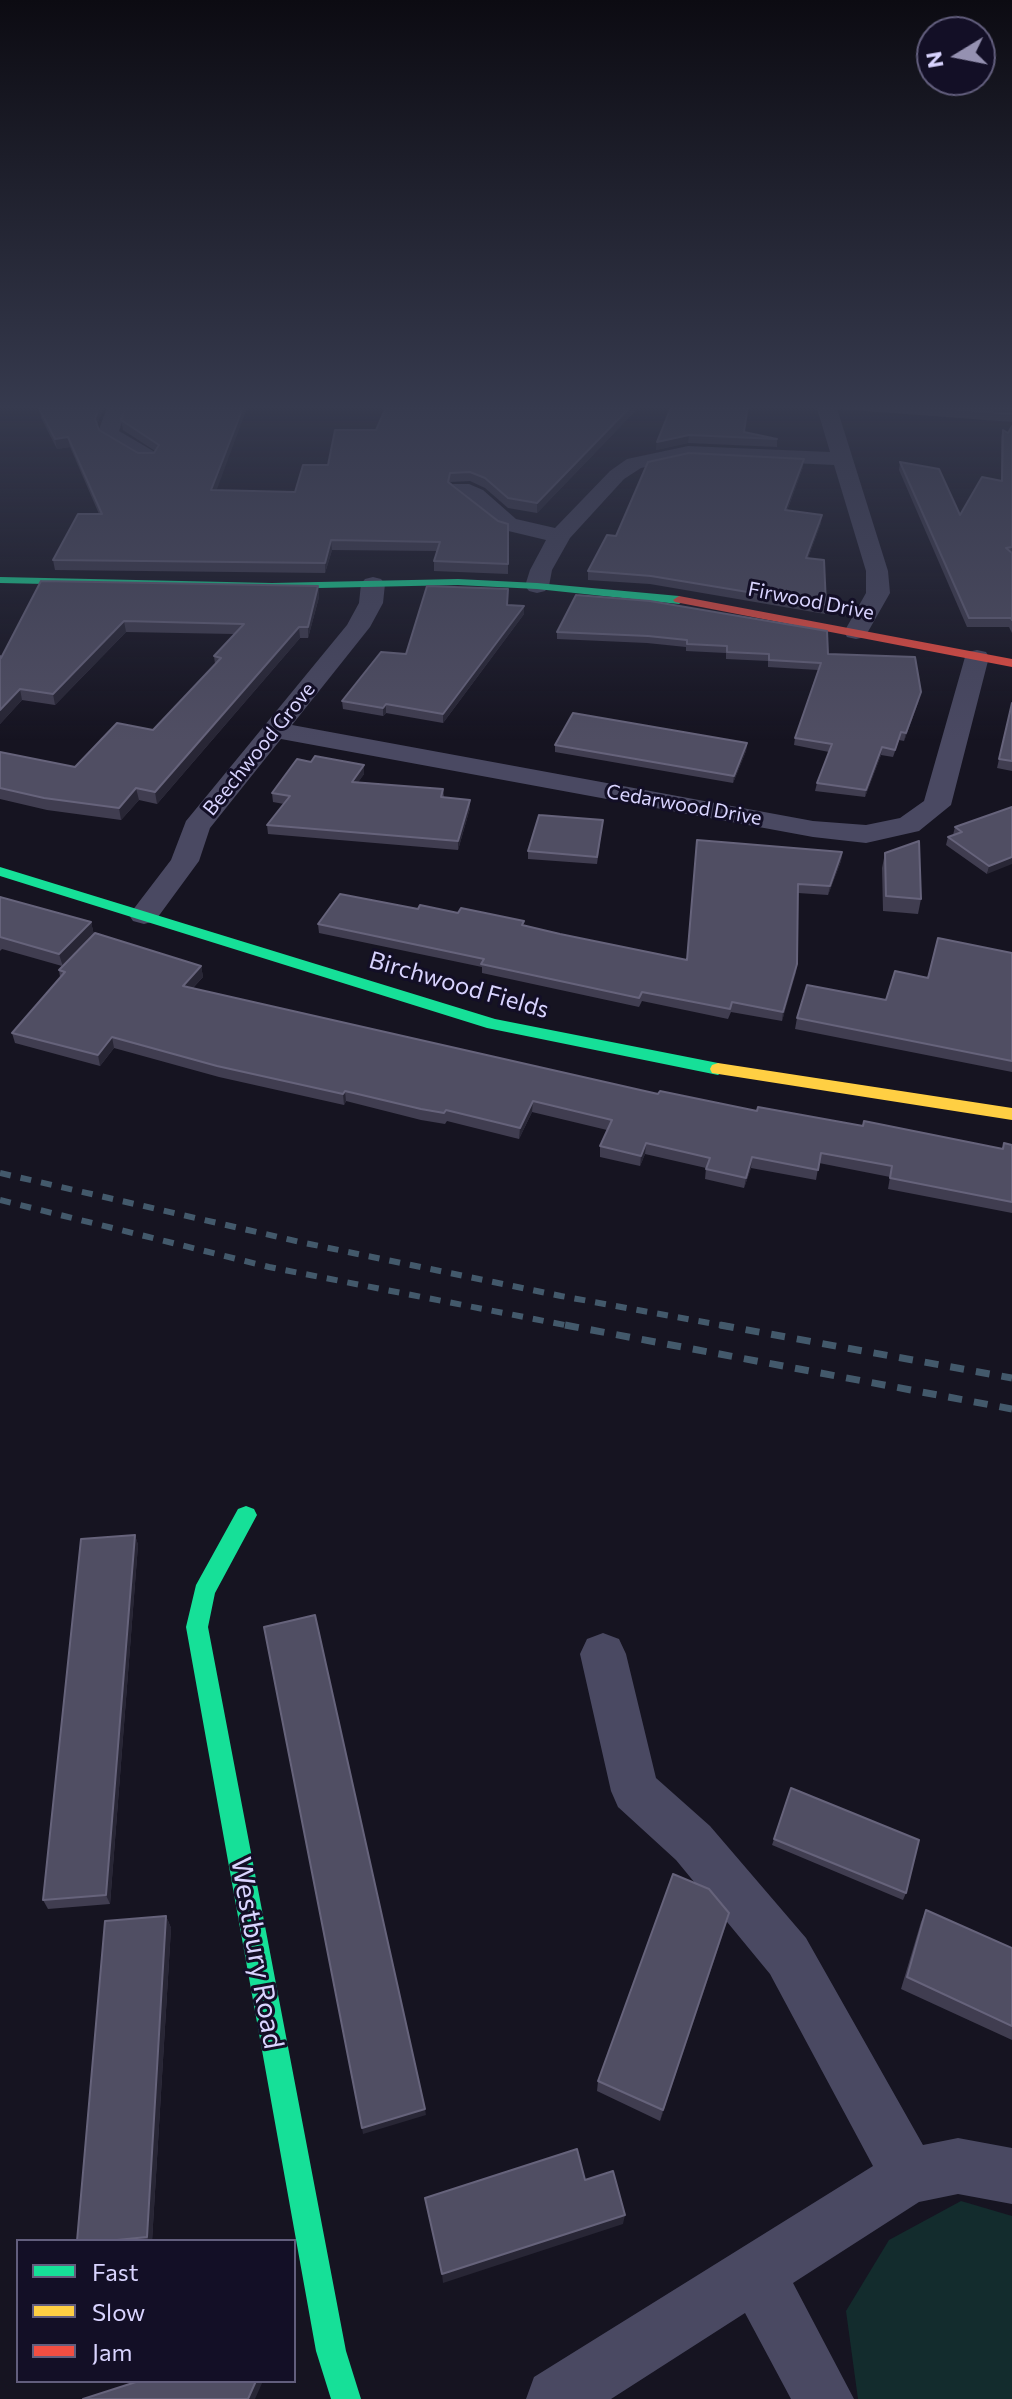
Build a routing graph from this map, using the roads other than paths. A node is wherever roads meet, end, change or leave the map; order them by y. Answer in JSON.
{"nodes":[{"id":1,"x":499,"y":517,"type":"edge"},
{"id":2,"x":577,"y":517,"type":"edge"},
{"id":3,"x":859,"y":517,"type":"edge"},
{"id":4,"x":560,"y":535,"type":"junction"},
{"id":5,"x":0,"y":580,"type":"edge"},
{"id":6,"x":373,"y":584,"type":"junction"},
{"id":7,"x":537,"y":586,"type":"junction"},
{"id":8,"x":856,"y":632,"type":"junction"},
{"id":9,"x":977,"y":657,"type":"junction"},
{"id":10,"x":1012,"y":663,"type":"edge"},
{"id":11,"x":275,"y":730,"type":"junction"},
{"id":12,"x":0,"y":871,"type":"edge"},
{"id":13,"x":144,"y":915,"type":"junction"},
{"id":14,"x":1012,"y":1114,"type":"edge"},
{"id":15,"x":246,"y":1515,"type":"dead end"},
{"id":16,"x":603,"y":1654,"type":"dead end"},
{"id":17,"x":960,"y":2173,"type":"edge"},
{"id":18,"x":755,"y":2273,"type":"junction"},
{"id":19,"x":346,"y":2399,"type":"edge"},
{"id":20,"x":556,"y":2399,"type":"edge"},
{"id":21,"x":824,"y":2399,"type":"edge"}],
"edges":[{"from":1,"to":4,"type":"street"},
{"from":2,"to":4,"type":"street"},
{"from":3,"to":8,"type":"street"},
{"from":4,"to":7,"type":"street"},
{"from":5,"to":6,"type":"street","name":"Firwood Drive"},
{"from":6,"to":7,"type":"street","name":"Firwood Drive"},
{"from":6,"to":11,"type":"street","name":"Beechwood Grove"},
{"from":7,"to":8,"type":"street","name":"Firwood Drive"},
{"from":8,"to":9,"type":"street","name":"Firwood Drive"},
{"from":9,"to":10,"type":"street","name":"Firwood Drive"},
{"from":9,"to":11,"type":"street","name":"Cedarwood Drive"},
{"from":11,"to":13,"type":"street","name":"Beechwood Grove"},
{"from":12,"to":13,"type":"street","name":"Birchwood Fields"},
{"from":13,"to":14,"type":"street","name":"Birchwood Fields"},
{"from":15,"to":19,"type":"street","name":"Westbury Road"},
{"from":16,"to":17,"type":"street"},
{"from":17,"to":18,"type":"street"},
{"from":18,"to":20,"type":"street"},
{"from":18,"to":21,"type":"street"}]}
